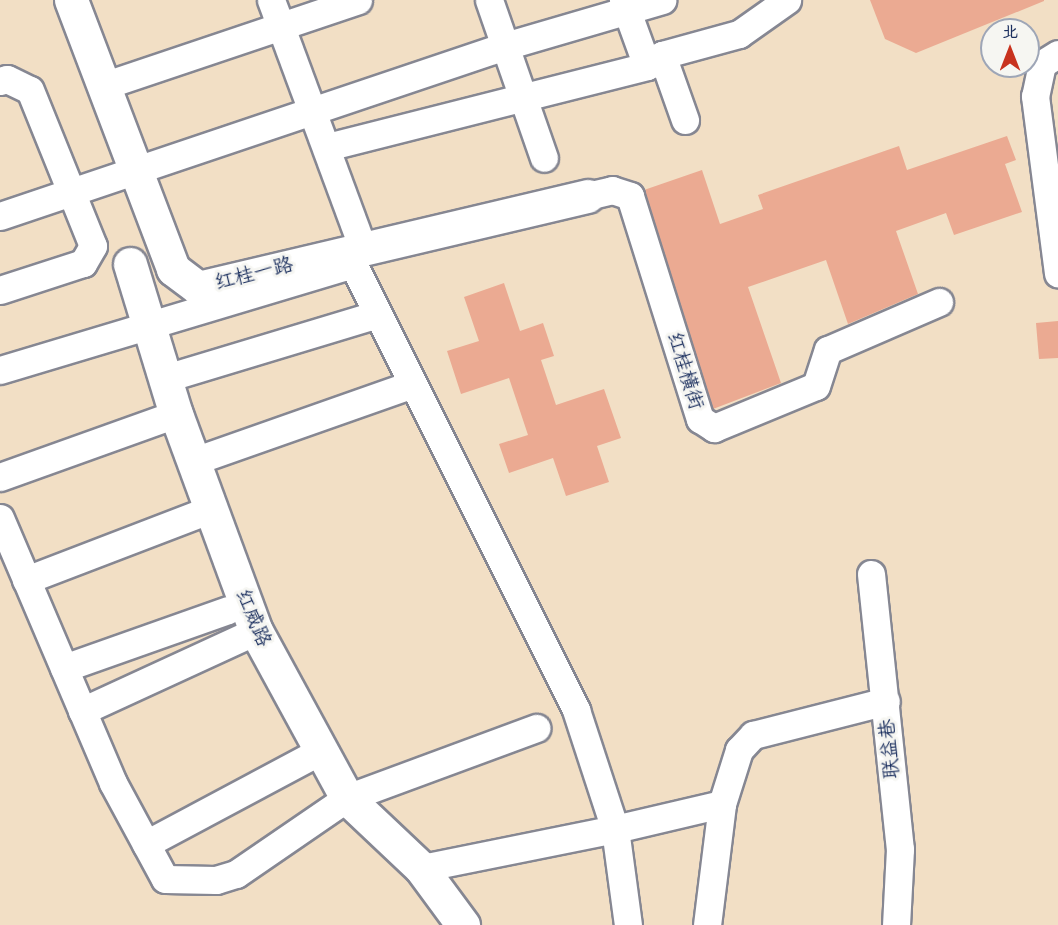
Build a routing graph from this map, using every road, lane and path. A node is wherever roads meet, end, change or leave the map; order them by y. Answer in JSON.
{"nodes":[{"id":1,"x":71,"y":0,"type":"edge"},
{"id":2,"x":271,"y":0,"type":"edge"},
{"id":3,"x":358,"y":0,"type":"edge"},
{"id":4,"x":489,"y":0,"type":"edge"},
{"id":5,"x":662,"y":0,"type":"edge"},
{"id":6,"x":787,"y":0,"type":"edge"},
{"id":7,"x":625,"y":6,"type":"edge"},
{"id":8,"x":280,"y":26,"type":"junction"},
{"id":9,"x":505,"y":46,"type":"junction"},
{"id":10,"x":1058,"y":54,"type":"edge"},
{"id":11,"x":654,"y":61,"type":"junction"},
{"id":12,"x":0,"y":81,"type":"edge"},
{"id":13,"x":103,"y":86,"type":"junction"},
{"id":14,"x":522,"y":101,"type":"junction"},
{"id":15,"x":313,"y":110,"type":"junction"},
{"id":16,"x":685,"y":120,"type":"dead end"},
{"id":17,"x":327,"y":147,"type":"junction"},
{"id":18,"x":544,"y":158,"type":"dead end"},
{"id":19,"x":136,"y":170,"type":"junction"},
{"id":20,"x":70,"y":190,"type":"junction"},
{"id":21,"x":587,"y":196,"type":"joint"},
{"id":22,"x":0,"y":216,"type":"edge"},
{"id":23,"x":362,"y":246,"type":"junction"},
{"id":24,"x":130,"y":264,"type":"dead end"},
{"id":25,"x":1058,"y":274,"type":"edge"},
{"id":26,"x":0,"y":290,"type":"edge"},
{"id":27,"x":939,"y":302,"type":"dead end"},
{"id":28,"x":378,"y":314,"type":"junction"},
{"id":29,"x":150,"y":325,"type":"junction"},
{"id":30,"x":0,"y":370,"type":"edge"},
{"id":31,"x":166,"y":378,"type":"junction"},
{"id":32,"x":412,"y":384,"type":"junction"},
{"id":33,"x":176,"y":414,"type":"junction"},
{"id":34,"x":194,"y":461,"type":"junction"},
{"id":35,"x":0,"y":477,"type":"edge"},
{"id":36,"x":211,"y":508,"type":"junction"},
{"id":37,"x":0,"y":518,"type":"edge"},
{"id":38,"x":871,"y":574,"type":"dead end"},
{"id":39,"x":26,"y":580,"type":"junction"},
{"id":40,"x":228,"y":610,"type":"dead end"},
{"id":41,"x":256,"y":631,"type":"junction"},
{"id":42,"x":64,"y":668,"type":"junction"},
{"id":43,"x":886,"y":701,"type":"junction"},
{"id":44,"x":82,"y":711,"type":"junction"},
{"id":45,"x":536,"y":728,"type":"dead end"},
{"id":46,"x":320,"y":751,"type":"junction"},
{"id":47,"x":347,"y":798,"type":"junction"},
{"id":48,"x":722,"y":804,"type":"junction"},
{"id":49,"x":615,"y":829,"type":"junction"},
{"id":50,"x":146,"y":844,"type":"junction"},
{"id":51,"x":421,"y":868,"type":"junction"},
{"id":52,"x":463,"y":925,"type":"edge"},
{"id":53,"x":628,"y":925,"type":"edge"},
{"id":54,"x":707,"y":925,"type":"edge"},
{"id":55,"x":896,"y":925,"type":"edge"}],
"edges":[{"from":1,"to":13,"type":"street","name":"红桂一路"},
{"from":2,"to":8,"type":"street"},
{"from":3,"to":8,"type":"street"},
{"from":4,"to":9,"type":"street"},
{"from":5,"to":7,"type":"street"},
{"from":6,"to":11,"type":"street"},
{"from":7,"to":9,"type":"street"},
{"from":7,"to":11,"type":"street"},
{"from":8,"to":13,"type":"street"},
{"from":8,"to":15,"type":"street"},
{"from":9,"to":14,"type":"street"},
{"from":9,"to":15,"type":"street"},
{"from":10,"to":25,"type":"street"},
{"from":11,"to":14,"type":"street"},
{"from":11,"to":16,"type":"street"},
{"from":12,"to":20,"type":"street"},
{"from":13,"to":19,"type":"street","name":"红桂一路"},
{"from":14,"to":17,"type":"street"},
{"from":14,"to":18,"type":"street"},
{"from":15,"to":17,"type":"street"},
{"from":15,"to":19,"type":"street"},
{"from":17,"to":23,"type":"street"},
{"from":19,"to":20,"type":"street"},
{"from":19,"to":23,"type":"street","name":"红桂一路"},
{"from":20,"to":22,"type":"street"},
{"from":20,"to":26,"type":"street"},
{"from":21,"to":23,"type":"street","name":"红桂一路"},
{"from":21,"to":27,"type":"street","name":"红桂横街"},
{"from":24,"to":29,"type":"street","name":"红威路"},
{"from":28,"to":29,"type":"street"},
{"from":28,"to":31,"type":"street"},
{"from":28,"to":32,"type":"street"},
{"from":29,"to":30,"type":"street"},
{"from":29,"to":31,"type":"street","name":"红威路"},
{"from":31,"to":33,"type":"street","name":"红威路"},
{"from":32,"to":34,"type":"street"},
{"from":32,"to":49,"type":"street"},
{"from":33,"to":34,"type":"street","name":"红威路"},
{"from":33,"to":35,"type":"street"},
{"from":34,"to":36,"type":"street","name":"红威路"},
{"from":36,"to":39,"type":"street"},
{"from":36,"to":41,"type":"street","name":"红威路"},
{"from":37,"to":39,"type":"street"},
{"from":38,"to":43,"type":"street","name":"联益巷"},
{"from":39,"to":42,"type":"street"},
{"from":40,"to":42,"type":"street"},
{"from":41,"to":44,"type":"street"},
{"from":41,"to":46,"type":"street","name":"红威路"},
{"from":42,"to":44,"type":"street"},
{"from":43,"to":48,"type":"street"},
{"from":43,"to":55,"type":"street","name":"联益巷"},
{"from":44,"to":50,"type":"street"},
{"from":45,"to":47,"type":"street"},
{"from":46,"to":47,"type":"street","name":"红威路"},
{"from":46,"to":50,"type":"street"},
{"from":47,"to":50,"type":"street"},
{"from":47,"to":51,"type":"street","name":"红威路"},
{"from":48,"to":49,"type":"street"},
{"from":48,"to":54,"type":"street"},
{"from":49,"to":51,"type":"street"},
{"from":49,"to":53,"type":"street"},
{"from":51,"to":52,"type":"street","name":"红威路"}]}
